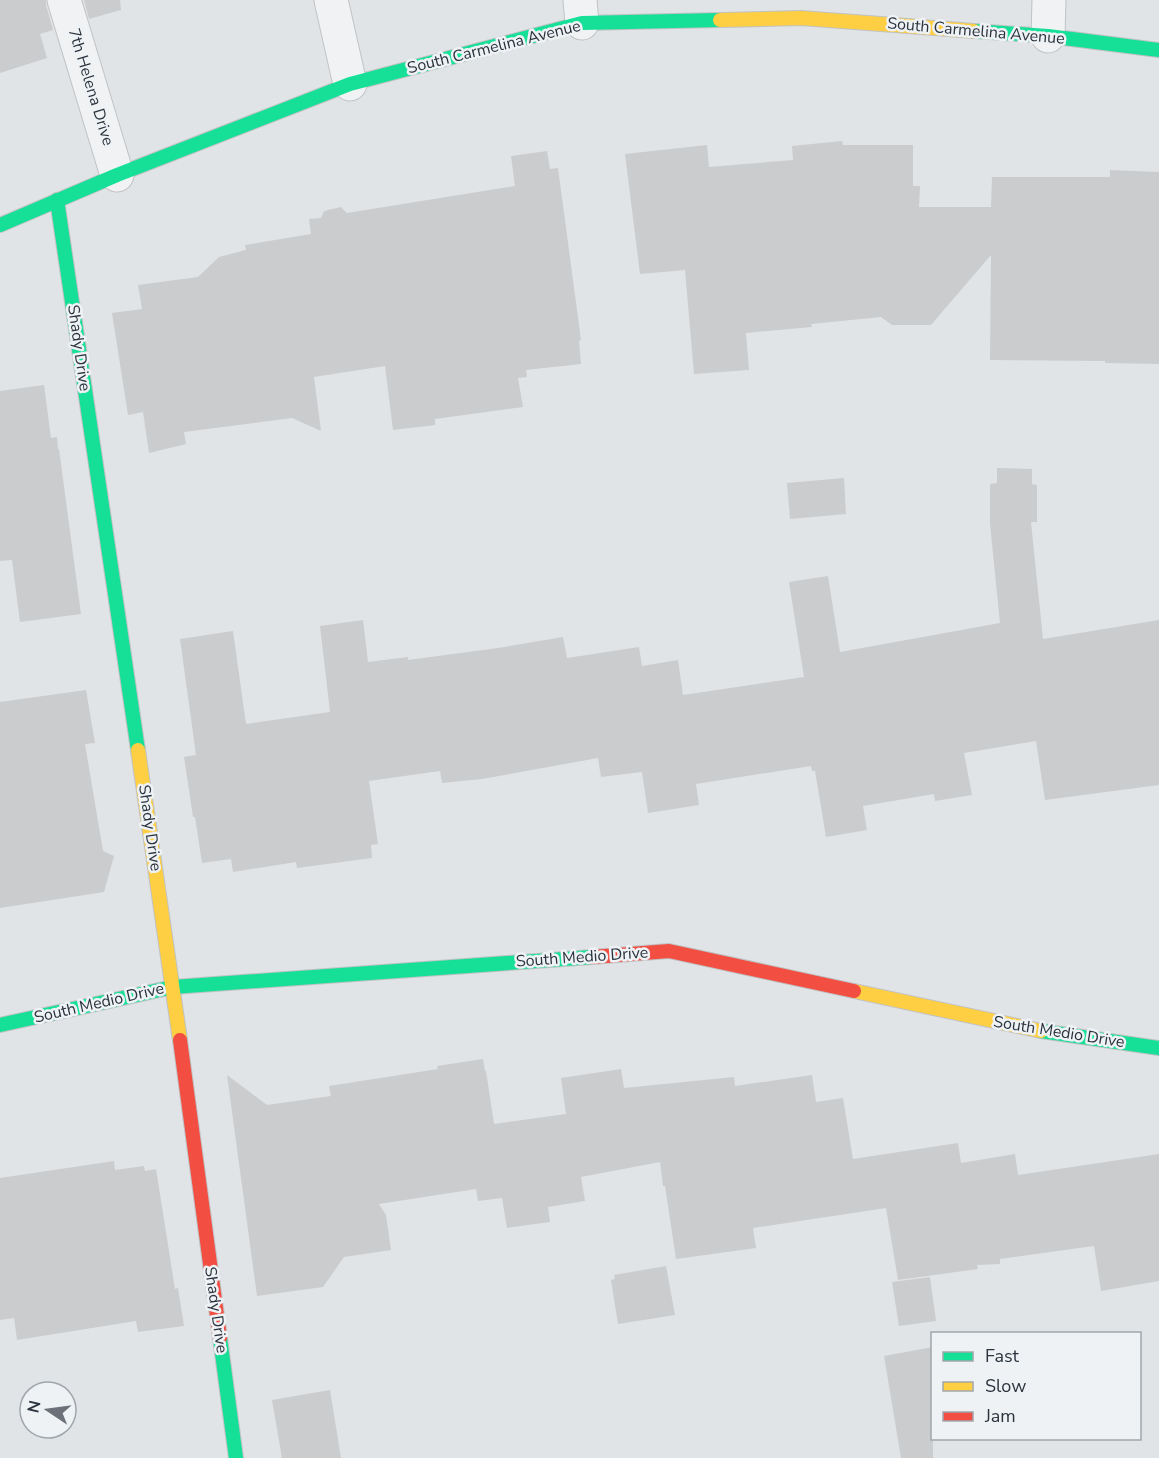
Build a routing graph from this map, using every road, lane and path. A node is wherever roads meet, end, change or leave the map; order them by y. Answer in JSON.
{"nodes":[{"id":1,"x":64,"y":0,"type":"edge"},
{"id":2,"x":331,"y":0,"type":"edge"},
{"id":3,"x":1049,"y":0,"type":"edge"},
{"id":4,"x":801,"y":9,"type":"edge"},
{"id":5,"x":581,"y":12,"type":"edge"},
{"id":6,"x":1048,"y":36,"type":"junction"},
{"id":7,"x":1159,"y":50,"type":"edge"},
{"id":8,"x":350,"y":84,"type":"junction"},
{"id":9,"x":117,"y":174,"type":"junction"},
{"id":10,"x":57,"y":200,"type":"junction"},
{"id":11,"x":0,"y":225,"type":"edge"},
{"id":12,"x":173,"y":987,"type":"junction"},
{"id":13,"x":0,"y":1025,"type":"edge"},
{"id":14,"x":1159,"y":1048,"type":"edge"},
{"id":15,"x":236,"y":1458,"type":"edge"}],
"edges":[{"from":1,"to":9,"type":"street","name":"7th Helena Drive"},
{"from":2,"to":8,"type":"street"},
{"from":3,"to":6,"type":"street"},
{"from":4,"to":5,"type":"street","name":"South Carmelina Avenue"},
{"from":4,"to":6,"type":"street","name":"South Carmelina Avenue"},
{"from":5,"to":8,"type":"street","name":"South Carmelina Avenue"},
{"from":6,"to":7,"type":"street","name":"South Carmelina Avenue"},
{"from":8,"to":9,"type":"street","name":"South Carmelina Avenue"},
{"from":9,"to":10,"type":"street","name":"South Carmelina Avenue"},
{"from":10,"to":11,"type":"street","name":"South Carmelina Avenue"},
{"from":10,"to":12,"type":"street","name":"Shady Drive"},
{"from":12,"to":13,"type":"street","name":"South Medio Drive"},
{"from":12,"to":14,"type":"street","name":"South Medio Drive"},
{"from":12,"to":15,"type":"street","name":"Shady Drive"}]}
